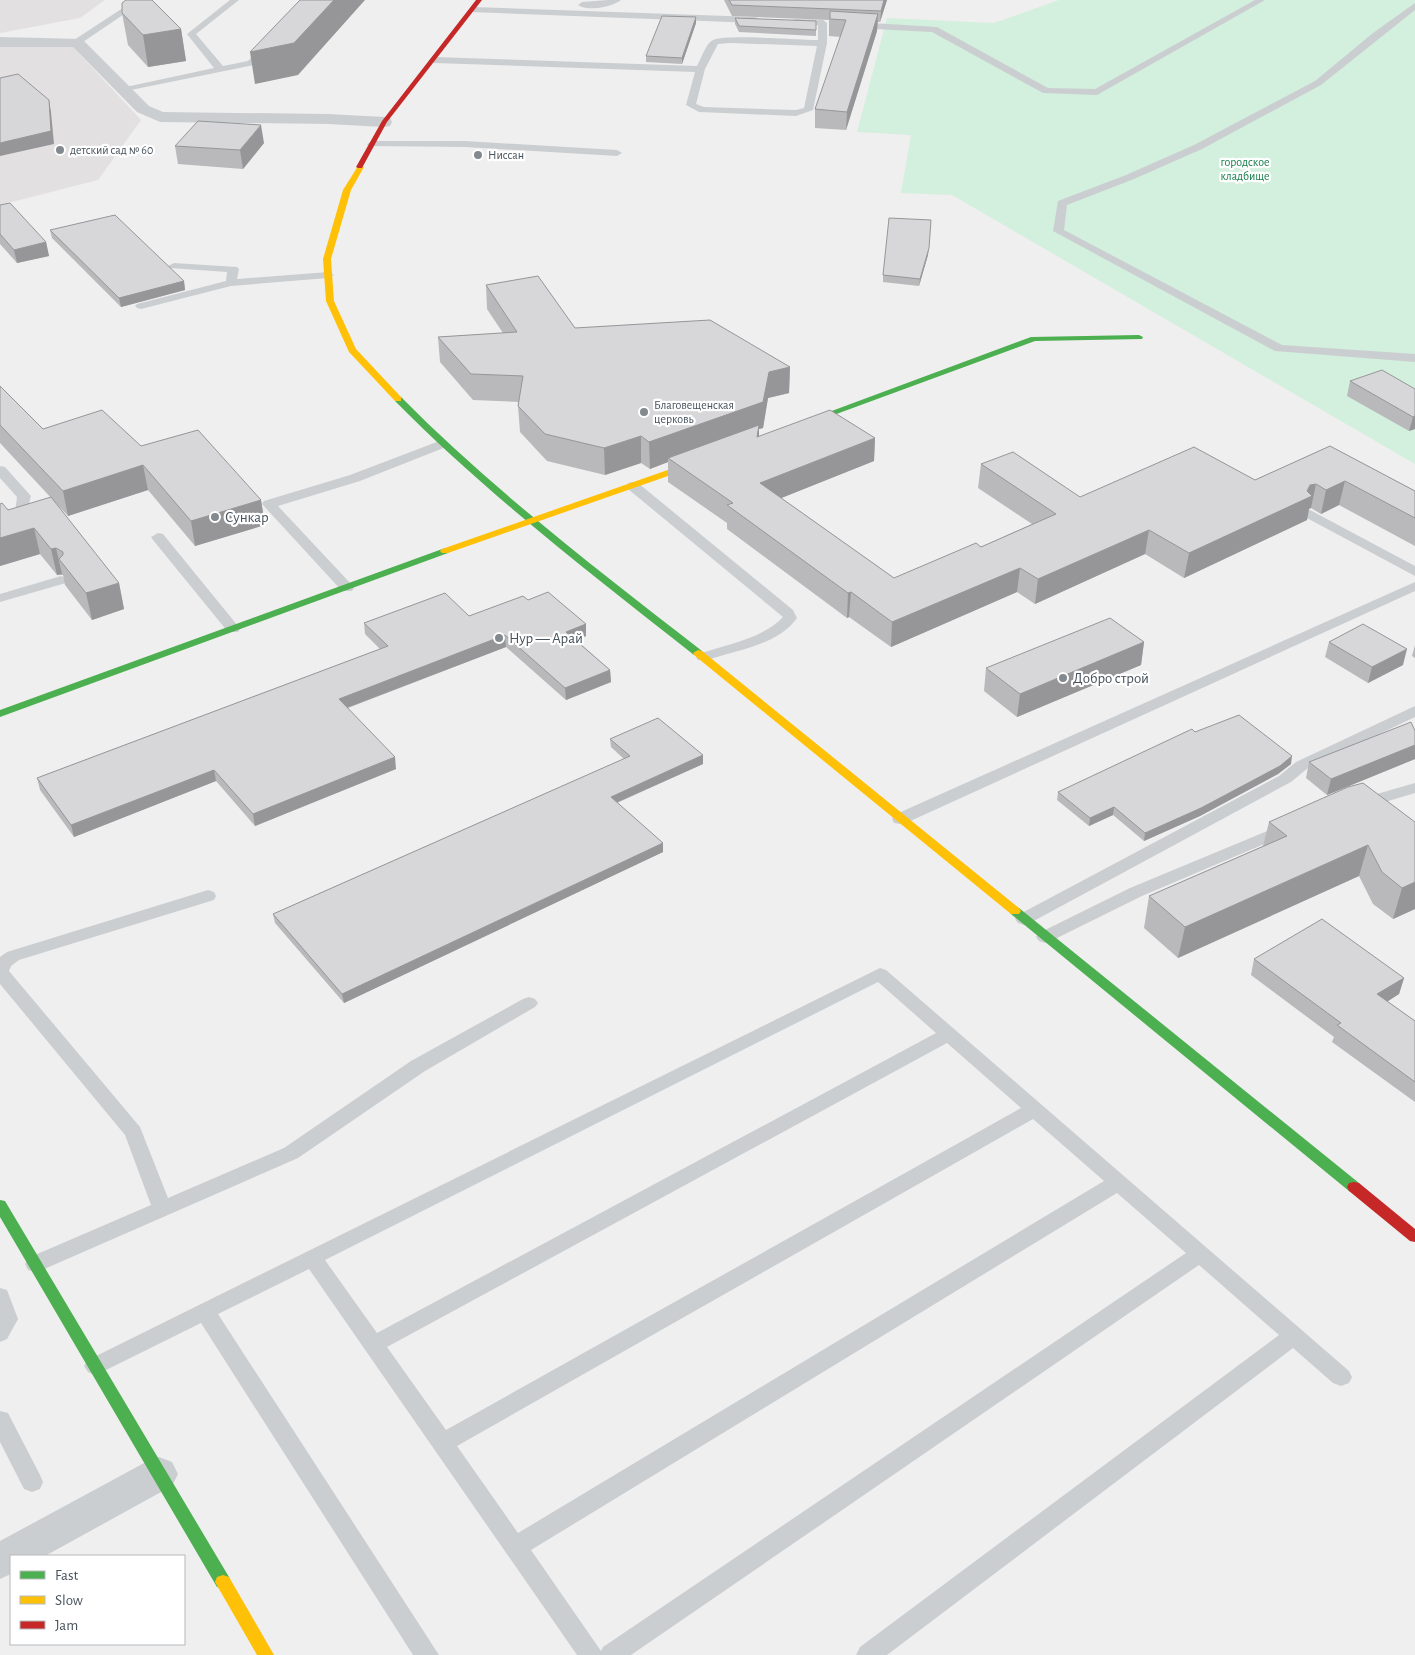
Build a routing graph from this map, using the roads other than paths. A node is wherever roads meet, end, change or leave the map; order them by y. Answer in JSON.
{"nodes":[{"id":1,"x":141,"y":0,"type":"edge"},
{"id":2,"x":235,"y":0,"type":"edge"},
{"id":3,"x":480,"y":0,"type":"edge"},
{"id":4,"x":617,"y":0,"type":"edge"},
{"id":5,"x":1261,"y":0,"type":"edge"},
{"id":6,"x":538,"y":2,"type":"dead end"},
{"id":7,"x":1415,"y":6,"type":"edge"},
{"id":8,"x":473,"y":10,"type":"junction"},
{"id":9,"x":765,"y":21,"type":"edge"},
{"id":10,"x":784,"y":21,"type":"edge"},
{"id":11,"x":832,"y":23,"type":"junction"},
{"id":12,"x":0,"y":42,"type":"edge"},
{"id":13,"x":77,"y":42,"type":"junction"},
{"id":14,"x":270,"y":42,"type":"edge"},
{"id":15,"x":822,"y":43,"type":"junction"},
{"id":16,"x":434,"y":60,"type":"junction"},
{"id":17,"x":220,"y":69,"type":"junction"},
{"id":18,"x":700,"y":69,"type":"junction"},
{"id":19,"x":124,"y":90,"type":"junction"},
{"id":20,"x":384,"y":122,"type":"junction"},
{"id":21,"x":372,"y":144,"type":"junction"},
{"id":22,"x":617,"y":153,"type":"dead end"},
{"id":23,"x":174,"y":266,"type":"dead end"},
{"id":24,"x":328,"y":275,"type":"junction"},
{"id":25,"x":231,"y":283,"type":"junction"},
{"id":26,"x":141,"y":306,"type":"dead end"},
{"id":27,"x":1139,"y":337,"type":"dead end"},
{"id":28,"x":1415,"y":358,"type":"edge"},
{"id":29,"x":791,"y":428,"type":"edge"},
{"id":30,"x":442,"y":444,"type":"junction"},
{"id":31,"x":716,"y":455,"type":"edge"},
{"id":32,"x":0,"y":470,"type":"edge"},
{"id":33,"x":632,"y":486,"type":"junction"},
{"id":34,"x":1310,"y":514,"type":"edge"},
{"id":35,"x":531,"y":520,"type":"junction"},
{"id":36,"x":0,"y":527,"type":"edge"},
{"id":37,"x":158,"y":537,"type":"dead end"},
{"id":38,"x":1415,"y":572,"type":"edge"},
{"id":39,"x":61,"y":580,"type":"edge"},
{"id":40,"x":1415,"y":586,"type":"edge"},
{"id":41,"x":348,"y":588,"type":"junction"},
{"id":42,"x":0,"y":598,"type":"edge"},
{"id":43,"x":233,"y":629,"type":"junction"},
{"id":44,"x":703,"y":657,"type":"junction"},
{"id":45,"x":1415,"y":711,"type":"edge"},
{"id":46,"x":0,"y":714,"type":"edge"},
{"id":47,"x":1415,"y":788,"type":"edge"},
{"id":48,"x":1349,"y":808,"type":"edge"},
{"id":49,"x":900,"y":818,"type":"junction"},
{"id":50,"x":1299,"y":823,"type":"edge"},
{"id":51,"x":208,"y":896,"type":"dead end"},
{"id":52,"x":1024,"y":920,"type":"junction"},
{"id":53,"x":1045,"y":937,"type":"junction"},
{"id":54,"x":1,"y":966,"type":"edge"},
{"id":55,"x":529,"y":1002,"type":"dead end"},
{"id":56,"x":949,"y":1034,"type":"junction"},
{"id":57,"x":1035,"y":1109,"type":"junction"},
{"id":58,"x":1119,"y":1182,"type":"junction"},
{"id":59,"x":0,"y":1205,"type":"edge"},
{"id":60,"x":162,"y":1209,"type":"junction"},
{"id":61,"x":1415,"y":1237,"type":"edge"},
{"id":62,"x":1200,"y":1254,"type":"junction"},
{"id":63,"x":312,"y":1258,"type":"junction"},
{"id":64,"x":35,"y":1264,"type":"junction"},
{"id":65,"x":0,"y":1296,"type":"edge"},
{"id":66,"x":205,"y":1312,"type":"junction"},
{"id":67,"x":0,"y":1333,"type":"edge"},
{"id":68,"x":1294,"y":1336,"type":"junction"},
{"id":69,"x":373,"y":1345,"type":"junction"},
{"id":70,"x":95,"y":1366,"type":"junction"},
{"id":71,"x":1341,"y":1377,"type":"dead end"},
{"id":72,"x":0,"y":1420,"type":"edge"},
{"id":73,"x":442,"y":1443,"type":"junction"},
{"id":74,"x":159,"y":1474,"type":"junction"},
{"id":75,"x":32,"y":1482,"type":"dead end"},
{"id":76,"x":516,"y":1547,"type":"junction"},
{"id":77,"x":11,"y":1555,"type":"edge"},
{"id":78,"x":266,"y":1655,"type":"edge"},
{"id":79,"x":428,"y":1655,"type":"edge"},
{"id":80,"x":591,"y":1655,"type":"edge"},
{"id":81,"x":611,"y":1655,"type":"edge"},
{"id":82,"x":868,"y":1655,"type":"edge"}],
"edges":[{"from":1,"to":13,"type":"lane"},
{"from":2,"to":17,"type":"lane"},
{"from":3,"to":8,"type":"main road"},
{"from":4,"to":6,"type":"lane"},
{"from":5,"to":11,"type":"lane"},
{"from":7,"to":28,"type":"lane"},
{"from":8,"to":9,"type":"lane"},
{"from":8,"to":16,"type":"main road"},
{"from":10,"to":11,"type":"lane"},
{"from":11,"to":15,"type":"lane"},
{"from":12,"to":13,"type":"street"},
{"from":13,"to":19,"type":"street"},
{"from":14,"to":17,"type":"lane"},
{"from":15,"to":18,"type":"lane"},
{"from":15,"to":18,"type":"lane"},
{"from":16,"to":18,"type":"lane"},
{"from":16,"to":20,"type":"main road"},
{"from":17,"to":19,"type":"lane"},
{"from":19,"to":20,"type":"street"},
{"from":20,"to":21,"type":"main road"},
{"from":21,"to":22,"type":"lane"},
{"from":21,"to":24,"type":"main road"},
{"from":23,"to":25,"type":"lane"},
{"from":24,"to":25,"type":"lane"},
{"from":24,"to":30,"type":"main road"},
{"from":25,"to":26,"type":"lane"},
{"from":27,"to":29,"type":"main road"},
{"from":30,"to":35,"type":"main road"},
{"from":30,"to":41,"type":"lane"},
{"from":31,"to":33,"type":"main road"},
{"from":32,"to":36,"type":"lane"},
{"from":33,"to":35,"type":"main road"},
{"from":33,"to":44,"type":"lane"},
{"from":34,"to":38,"type":"lane"},
{"from":35,"to":41,"type":"main road"},
{"from":35,"to":44,"type":"main road"},
{"from":37,"to":43,"type":"lane"},
{"from":39,"to":42,"type":"lane"},
{"from":40,"to":49,"type":"lane"},
{"from":41,"to":43,"type":"main road"},
{"from":43,"to":46,"type":"main road"},
{"from":44,"to":49,"type":"main road"},
{"from":45,"to":52,"type":"lane"},
{"from":47,"to":48,"type":"lane"},
{"from":49,"to":52,"type":"main road"},
{"from":50,"to":53,"type":"lane"},
{"from":51,"to":54,"type":"lane"},
{"from":52,"to":53,"type":"main road"},
{"from":53,"to":61,"type":"main road"},
{"from":54,"to":60,"type":"lane"},
{"from":55,"to":60,"type":"lane"},
{"from":56,"to":57,"type":"lane"},
{"from":56,"to":63,"type":"lane"},
{"from":56,"to":69,"type":"lane"},
{"from":57,"to":58,"type":"lane"},
{"from":57,"to":73,"type":"lane"},
{"from":58,"to":62,"type":"lane"},
{"from":58,"to":76,"type":"lane"},
{"from":59,"to":64,"type":"main road"},
{"from":60,"to":64,"type":"lane"},
{"from":62,"to":68,"type":"lane"},
{"from":62,"to":81,"type":"lane"},
{"from":63,"to":66,"type":"lane"},
{"from":63,"to":69,"type":"lane"},
{"from":64,"to":70,"type":"main road"},
{"from":65,"to":67,"type":"lane"},
{"from":66,"to":70,"type":"lane"},
{"from":66,"to":79,"type":"lane"},
{"from":68,"to":71,"type":"lane"},
{"from":68,"to":82,"type":"lane"},
{"from":69,"to":73,"type":"lane"},
{"from":70,"to":74,"type":"main road"},
{"from":72,"to":75,"type":"lane"},
{"from":73,"to":76,"type":"lane"},
{"from":74,"to":77,"type":"street"},
{"from":74,"to":78,"type":"main road"},
{"from":76,"to":80,"type":"lane"}]}
